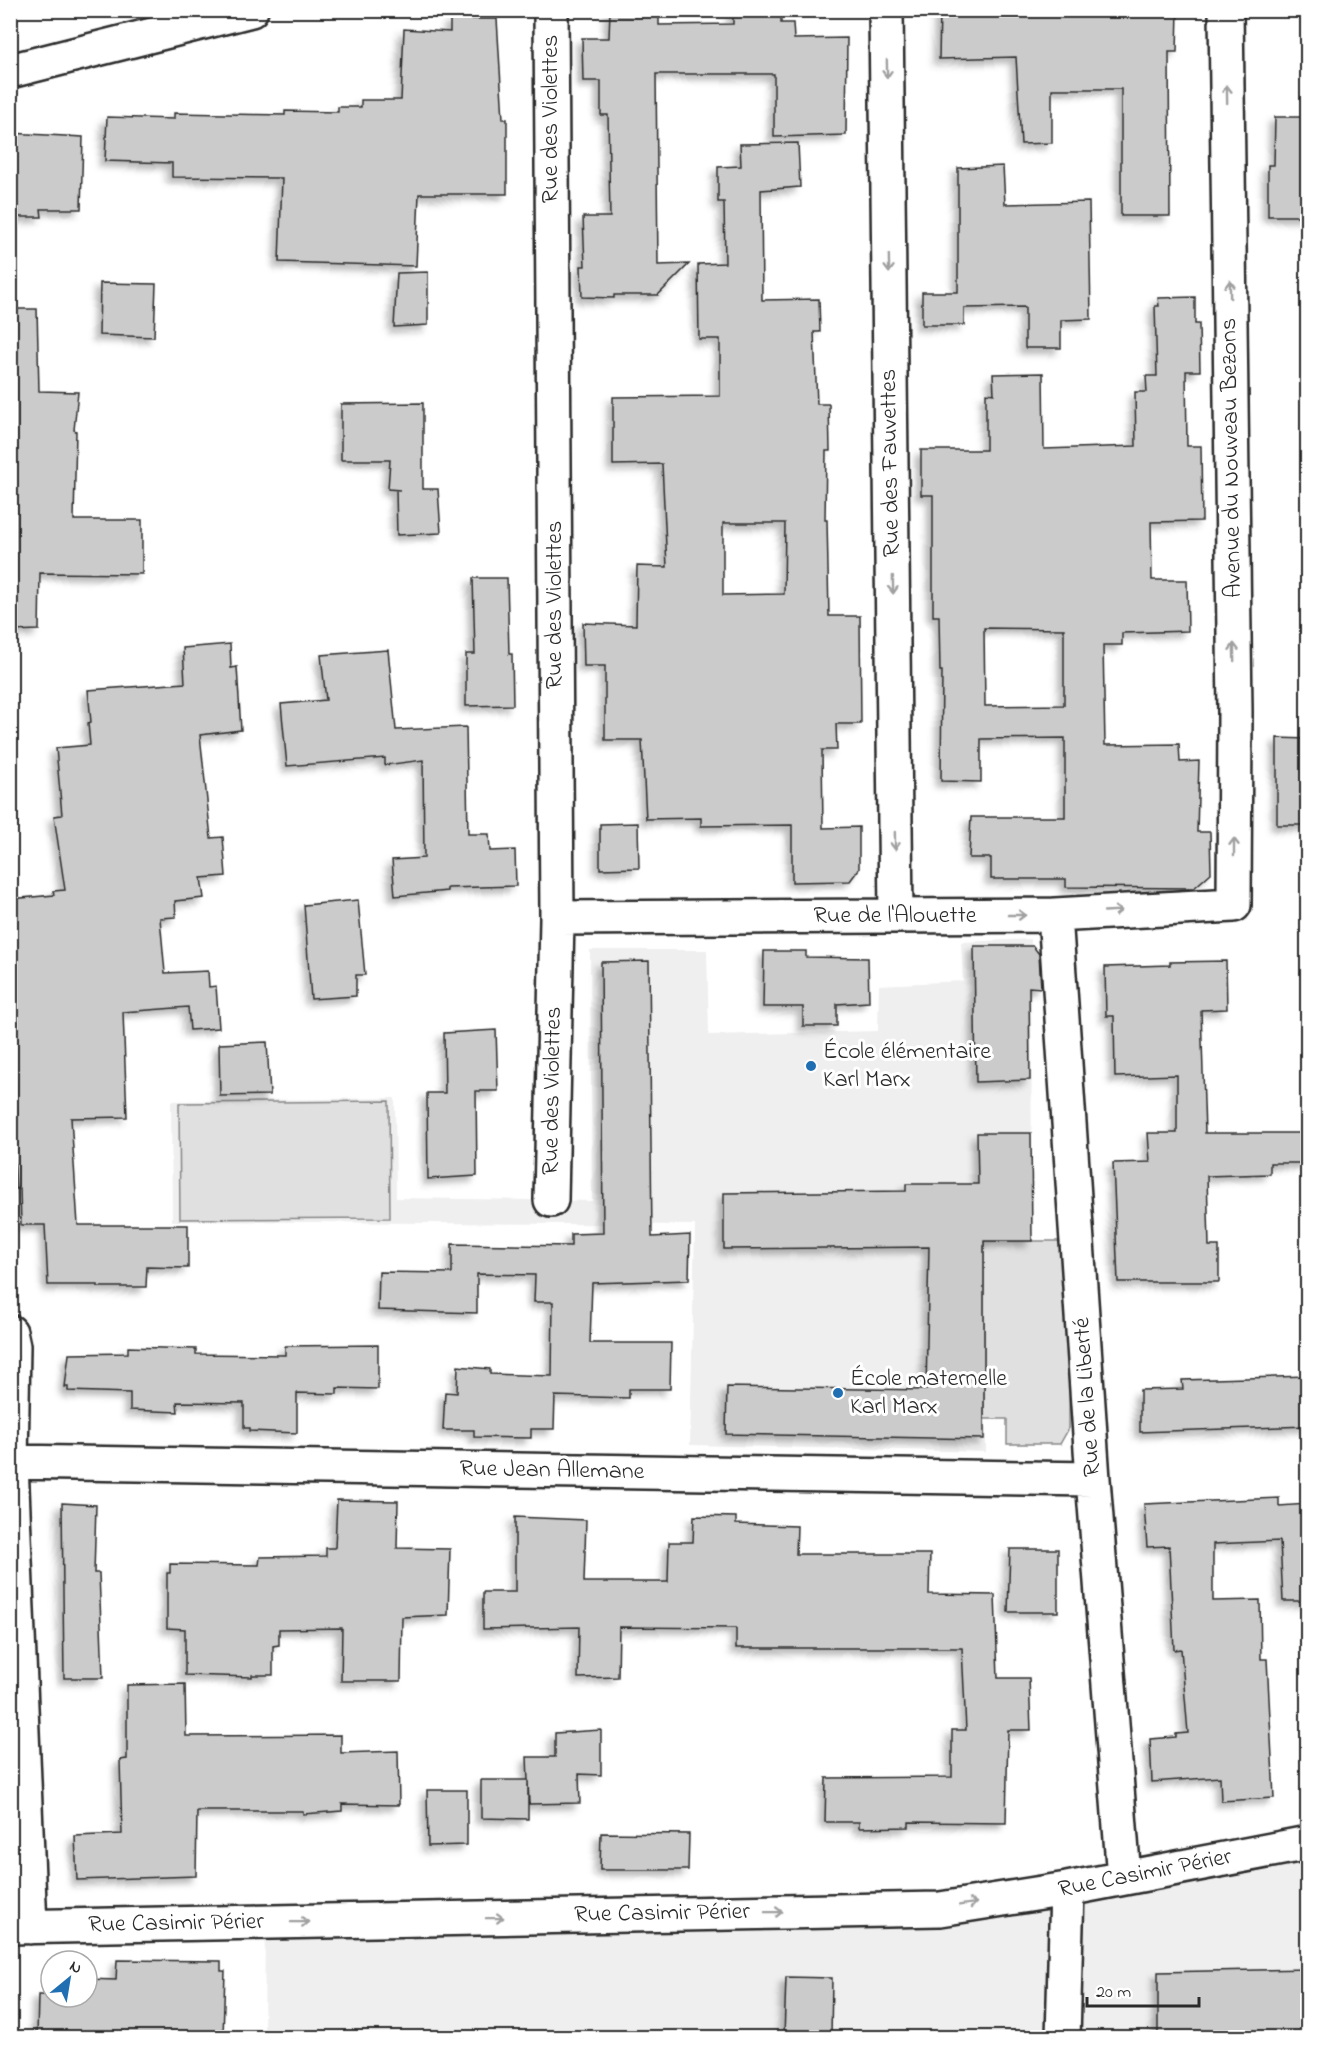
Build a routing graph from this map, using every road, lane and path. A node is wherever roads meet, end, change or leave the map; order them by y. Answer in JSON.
{"nodes":[{"id":1,"x":251,"y":10,"type":"edge"},
{"id":2,"x":550,"y":10,"type":"edge"},
{"id":3,"x":886,"y":10,"type":"edge"},
{"id":4,"x":1226,"y":10,"type":"edge"},
{"id":5,"x":10,"y":71,"type":"edge"},
{"id":6,"x":1234,"y":905,"type":"joint"},
{"id":7,"x":1055,"y":915,"type":"junction"},
{"id":8,"x":896,"y":916,"type":"junction"},
{"id":9,"x":557,"y":918,"type":"junction"},
{"id":10,"x":551,"y":1200,"type":"dead end"},
{"id":11,"x":10,"y":1332,"type":"edge"},
{"id":12,"x":11,"y":1462,"type":"edge"},
{"id":13,"x":1093,"y":1479,"type":"junction"},
{"id":14,"x":1308,"y":1843,"type":"edge"},
{"id":15,"x":1124,"y":1878,"type":"junction"},
{"id":16,"x":1067,"y":1889,"type":"junction"},
{"id":17,"x":20,"y":1927,"type":"edge"},
{"id":18,"x":1063,"y":2037,"type":"edge"}],
"edges":[{"from":1,"to":5,"type":"street"},
{"from":2,"to":9,"type":"street","name":"Rue des Violettes"},
{"from":3,"to":8,"type":"street","name":"Rue des Fauvettes","one_way":true},
{"from":6,"to":4,"type":"street","name":"Avenue du Nouveau Bezons","one_way":true},
{"from":7,"to":6,"type":"street","name":"Rue de l'Alouette","one_way":true},
{"from":8,"to":7,"type":"street","name":"Rue de l'Alouette","one_way":true},
{"from":7,"to":13,"type":"street","name":"Rue de la Liberté"},
{"from":8,"to":9,"type":"street","name":"Rue de l'Alouette"},
{"from":9,"to":10,"type":"street","name":"Rue des Violettes"},
{"from":11,"to":12,"type":"street"},
{"from":12,"to":13,"type":"street","name":"Rue Jean Allemane"},
{"from":12,"to":17,"type":"street"},
{"from":13,"to":15,"type":"street","name":"Rue de la Liberté"},
{"from":14,"to":15,"type":"street","name":"Rue Casimir Périer"},
{"from":15,"to":16,"type":"street","name":"Rue Casimir Périer"},
{"from":17,"to":16,"type":"street","name":"Rue Casimir Périer","one_way":true},
{"from":16,"to":18,"type":"street"}]}
